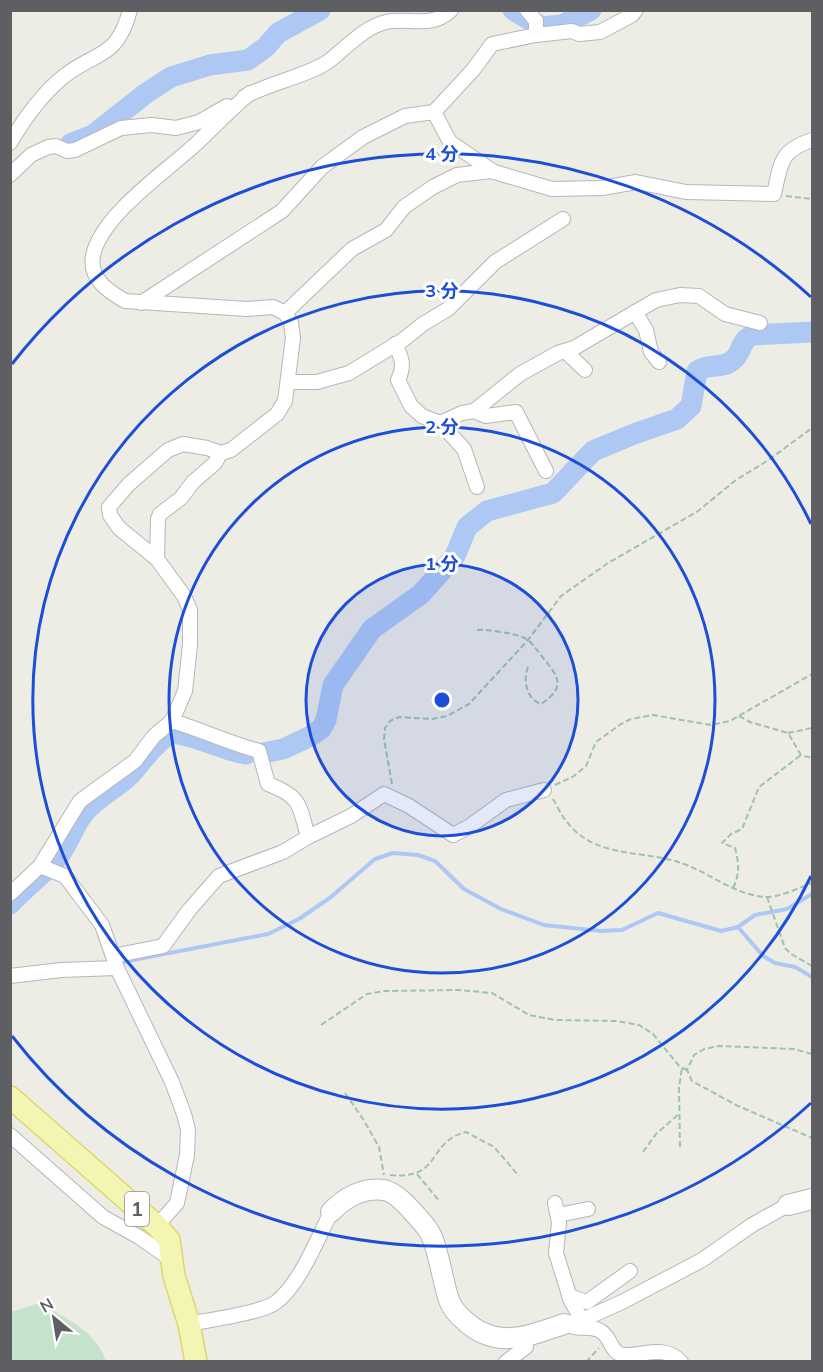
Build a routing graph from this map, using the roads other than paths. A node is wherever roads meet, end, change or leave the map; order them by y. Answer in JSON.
{"nodes":[{"id":1,"x":130,"y":10,"type":"edge"},
{"id":2,"x":452,"y":10,"type":"edge"},
{"id":3,"x":527,"y":10,"type":"edge"},
{"id":4,"x":636,"y":10,"type":"edge"},
{"id":5,"x":536,"y":29,"type":"junction"},
{"id":6,"x":250,"y":93,"type":"junction"},
{"id":7,"x":434,"y":111,"type":"junction"},
{"id":8,"x":813,"y":140,"type":"edge"},
{"id":9,"x":10,"y":143,"type":"edge"},
{"id":10,"x":495,"y":172,"type":"junction"},
{"id":11,"x":10,"y":175,"type":"edge"},
{"id":12,"x":563,"y":219,"type":"dead end"},
{"id":13,"x":141,"y":303,"type":"junction"},
{"id":14,"x":635,"y":312,"type":"junction"},
{"id":15,"x":285,"y":313,"type":"junction"},
{"id":16,"x":760,"y":323,"type":"dead end"},
{"id":17,"x":395,"y":344,"type":"junction"},
{"id":18,"x":565,"y":351,"type":"junction"},
{"id":19,"x":659,"y":362,"type":"dead end"},
{"id":20,"x":585,"y":370,"type":"dead end"},
{"id":21,"x":288,"y":382,"type":"junction"},
{"id":22,"x":474,"y":411,"type":"junction"},
{"id":23,"x":440,"y":423,"type":"junction"},
{"id":24,"x":221,"y":453,"type":"junction"},
{"id":25,"x":546,"y":471,"type":"dead end"},
{"id":26,"x":477,"y":487,"type":"dead end"},
{"id":27,"x":157,"y":559,"type":"junction"},
{"id":28,"x":172,"y":721,"type":"junction"},
{"id":29,"x":544,"y":790,"type":"road end"},
{"id":30,"x":308,"y":837,"type":"junction"},
{"id":31,"x":46,"y":868,"type":"junction"},
{"id":32,"x":10,"y":894,"type":"edge"},
{"id":33,"x":115,"y":962,"type":"junction"},
{"id":34,"x":10,"y":976,"type":"edge"},
{"id":35,"x":10,"y":1097,"type":"edge"},
{"id":36,"x":10,"y":1135,"type":"edge"},
{"id":37,"x":813,"y":1199,"type":"edge"},
{"id":38,"x":788,"y":1205,"type":"joint"},
{"id":39,"x":588,"y":1209,"type":"dead end"},
{"id":40,"x":331,"y":1212,"type":"joint"},
{"id":41,"x":157,"y":1226,"type":"junction"},
{"id":42,"x":172,"y":1260,"type":"junction"},
{"id":43,"x":630,"y":1271,"type":"dead end"},
{"id":44,"x":569,"y":1296,"type":"junction"},
{"id":45,"x":573,"y":1322,"type":"junction"},
{"id":46,"x":189,"y":1324,"type":"junction"},
{"id":47,"x":526,"y":1337,"type":"junction"},
{"id":48,"x":195,"y":1362,"type":"edge"},
{"id":49,"x":506,"y":1362,"type":"edge"},
{"id":50,"x":681,"y":1362,"type":"edge"}],
"edges":[{"from":1,"to":9,"type":"street"},
{"from":2,"to":6,"type":"street"},
{"from":3,"to":5,"type":"street"},
{"from":4,"to":5,"type":"street"},
{"from":5,"to":7,"type":"street"},
{"from":6,"to":11,"type":"street"},
{"from":6,"to":13,"type":"street"},
{"from":7,"to":10,"type":"street"},
{"from":7,"to":13,"type":"street"},
{"from":8,"to":10,"type":"street"},
{"from":10,"to":15,"type":"street"},
{"from":12,"to":17,"type":"street"},
{"from":13,"to":15,"type":"street"},
{"from":14,"to":16,"type":"street"},
{"from":14,"to":18,"type":"street"},
{"from":14,"to":19,"type":"street"},
{"from":15,"to":21,"type":"street"},
{"from":17,"to":21,"type":"street"},
{"from":17,"to":23,"type":"street"},
{"from":18,"to":20,"type":"street"},
{"from":18,"to":22,"type":"street"},
{"from":21,"to":24,"type":"street"},
{"from":22,"to":23,"type":"street"},
{"from":22,"to":25,"type":"street"},
{"from":23,"to":26,"type":"street"},
{"from":24,"to":27,"type":"street"},
{"from":24,"to":27,"type":"street"},
{"from":27,"to":28,"type":"street"},
{"from":28,"to":30,"type":"street"},
{"from":28,"to":31,"type":"street"},
{"from":29,"to":30,"type":"street"},
{"from":30,"to":33,"type":"street"},
{"from":31,"to":32,"type":"street"},
{"from":31,"to":33,"type":"street"},
{"from":33,"to":34,"type":"street"},
{"from":33,"to":41,"type":"street"},
{"from":35,"to":41,"type":"main road","number":"1"},
{"from":36,"to":42,"type":"street"},
{"from":37,"to":38,"type":"street"},
{"from":38,"to":45,"type":"street"},
{"from":39,"to":44,"type":"street"},
{"from":40,"to":46,"type":"street"},
{"from":40,"to":47,"type":"street"},
{"from":41,"to":42,"type":"main road","number":"1"},
{"from":42,"to":46,"type":"main road","number":"1"},
{"from":43,"to":44,"type":"street"},
{"from":44,"to":45,"type":"street"},
{"from":45,"to":47,"type":"street"},
{"from":45,"to":50,"type":"street"},
{"from":46,"to":48,"type":"main road","number":"1"},
{"from":47,"to":49,"type":"street"}]}
